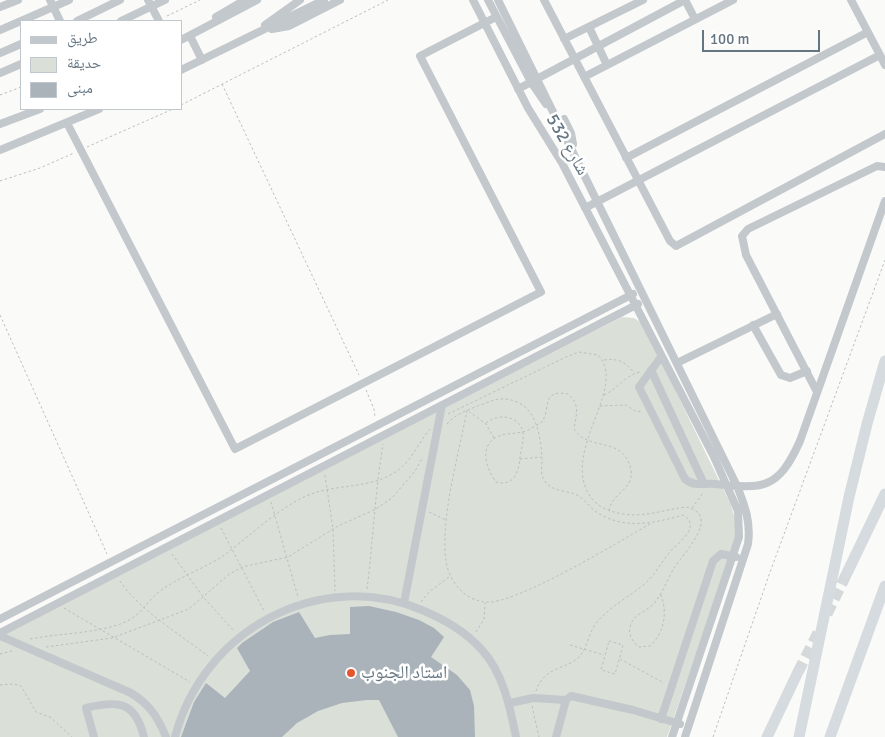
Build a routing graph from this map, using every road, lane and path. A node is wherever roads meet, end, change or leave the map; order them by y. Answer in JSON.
{"nodes":[{"id":1,"x":18,"y":0,"type":"edge"},
{"id":2,"x":69,"y":0,"type":"edge"},
{"id":3,"x":120,"y":0,"type":"edge"},
{"id":4,"x":165,"y":0,"type":"edge"},
{"id":5,"x":200,"y":0,"type":"edge"},
{"id":6,"x":245,"y":0,"type":"edge"},
{"id":7,"x":257,"y":0,"type":"edge"},
{"id":8,"x":300,"y":0,"type":"edge"},
{"id":9,"x":324,"y":0,"type":"edge"},
{"id":10,"x":340,"y":0,"type":"edge"},
{"id":11,"x":388,"y":0,"type":"edge"},
{"id":12,"x":472,"y":0,"type":"edge"},
{"id":13,"x":488,"y":0,"type":"edge"},
{"id":14,"x":498,"y":0,"type":"edge"},
{"id":15,"x":503,"y":0,"type":"edge"},
{"id":16,"x":544,"y":0,"type":"edge"},
{"id":17,"x":642,"y":0,"type":"edge"},
{"id":18,"x":685,"y":0,"type":"edge"},
{"id":19,"x":733,"y":0,"type":"edge"},
{"id":20,"x":851,"y":0,"type":"edge"},
{"id":21,"x":52,"y":4,"type":"edge"},
{"id":22,"x":149,"y":4,"type":"edge"},
{"id":23,"x":717,"y":4,"type":"edge"},
{"id":24,"x":0,"y":7,"type":"edge"},
{"id":25,"x":496,"y":17,"type":"junction"},
{"id":26,"x":695,"y":19,"type":"junction"},
{"id":27,"x":60,"y":20,"type":"edge"},
{"id":28,"x":79,"y":20,"type":"edge"},
{"id":29,"x":123,"y":20,"type":"edge"},
{"id":30,"x":158,"y":20,"type":"edge"},
{"id":31,"x":161,"y":20,"type":"edge"},
{"id":32,"x":485,"y":23,"type":"junction"},
{"id":33,"x":588,"y":27,"type":"junction"},
{"id":34,"x":201,"y":29,"type":"junction"},
{"id":35,"x":0,"y":30,"type":"edge"},
{"id":36,"x":263,"y":30,"type":"junction"},
{"id":37,"x":868,"y":32,"type":"junction"},
{"id":38,"x":190,"y":36,"type":"junction"},
{"id":39,"x":249,"y":37,"type":"junction"},
{"id":40,"x":564,"y":39,"type":"junction"},
{"id":41,"x":182,"y":40,"type":"edge"},
{"id":42,"x":20,"y":44,"type":"edge"},
{"id":43,"x":598,"y":45,"type":"junction"},
{"id":44,"x":0,"y":53,"type":"edge"},
{"id":45,"x":880,"y":55,"type":"junction"},
{"id":46,"x":574,"y":57,"type":"junction"},
{"id":47,"x":202,"y":60,"type":"junction"},
{"id":48,"x":20,"y":64,"type":"edge"},
{"id":49,"x":607,"y":65,"type":"junction"},
{"id":50,"x":885,"y":65,"type":"edge"},
{"id":51,"x":182,"y":70,"type":"edge"},
{"id":52,"x":0,"y":73,"type":"edge"},
{"id":53,"x":584,"y":77,"type":"junction"},
{"id":54,"x":536,"y":79,"type":"junction"},
{"id":55,"x":222,"y":84,"type":"junction"},
{"id":56,"x":20,"y":88,"type":"edge"},
{"id":57,"x":518,"y":89,"type":"junction"},
{"id":58,"x":0,"y":95,"type":"edge"},
{"id":59,"x":182,"y":104,"type":"edge"},
{"id":60,"x":37,"y":110,"type":"edge"},
{"id":61,"x":98,"y":110,"type":"edge"},
{"id":62,"x":0,"y":124,"type":"edge"},
{"id":63,"x":67,"y":124,"type":"junction"},
{"id":64,"x":885,"y":134,"type":"edge"},
{"id":65,"x":0,"y":150,"type":"edge"},
{"id":66,"x":575,"y":153,"type":"junction"},
{"id":67,"x":626,"y":158,"type":"junction"},
{"id":68,"x":885,"y":166,"type":"edge"},
{"id":69,"x":638,"y":180,"type":"junction"},
{"id":70,"x":885,"y":201,"type":"edge"},
{"id":71,"x":597,"y":202,"type":"junction"},
{"id":72,"x":585,"y":208,"type":"junction"},
{"id":73,"x":885,"y":260,"type":"edge"},
{"id":74,"x":641,"y":289,"type":"junction"},
{"id":75,"x":630,"y":295,"type":"junction"},
{"id":76,"x":646,"y":300,"type":"junction"},
{"id":77,"x":635,"y":305,"type":"junction"},
{"id":78,"x":777,"y":314,"type":"junction"},
{"id":79,"x":0,"y":315,"type":"edge"},
{"id":80,"x":753,"y":325,"type":"junction"},
{"id":81,"x":661,"y":356,"type":"junction"},
{"id":82,"x":603,"y":360,"type":"dead end"},
{"id":83,"x":885,"y":361,"type":"edge"},
{"id":84,"x":677,"y":363,"type":"junction"},
{"id":85,"x":650,"y":370,"type":"junction"},
{"id":86,"x":807,"y":372,"type":"junction"},
{"id":87,"x":634,"y":373,"type":"junction"},
{"id":88,"x":363,"y":384,"type":"junction"},
{"id":89,"x":817,"y":392,"type":"junction"},
{"id":90,"x":603,"y":395,"type":"dead end"},
{"id":91,"x":442,"y":405,"type":"junction"},
{"id":92,"x":599,"y":406,"type":"dead end"},
{"id":93,"x":649,"y":407,"type":"junction"},
{"id":94,"x":467,"y":410,"type":"junction"},
{"id":95,"x":486,"y":424,"type":"junction"},
{"id":96,"x":376,"y":425,"type":"junction"},
{"id":97,"x":536,"y":425,"type":"junction"},
{"id":98,"x":523,"y":432,"type":"junction"},
{"id":99,"x":381,"y":436,"type":"junction"},
{"id":100,"x":436,"y":437,"type":"junction"},
{"id":101,"x":494,"y":438,"type":"junction"},
{"id":102,"x":426,"y":453,"type":"dead end"},
{"id":103,"x":542,"y":456,"type":"junction"},
{"id":104,"x":520,"y":459,"type":"junction"},
{"id":105,"x":323,"y":466,"type":"junction"},
{"id":106,"x":704,"y":484,"type":"junction"},
{"id":107,"x":728,"y":485,"type":"junction"},
{"id":108,"x":738,"y":486,"type":"junction"},
{"id":109,"x":268,"y":494,"type":"junction"},
{"id":110,"x":885,"y":494,"type":"edge"},
{"id":111,"x":692,"y":508,"type":"dead end"},
{"id":112,"x":422,"y":509,"type":"junction"},
{"id":113,"x":376,"y":510,"type":"junction"},
{"id":114,"x":610,"y":511,"type":"dead end"},
{"id":115,"x":447,"y":520,"type":"junction"},
{"id":116,"x":218,"y":521,"type":"junction"},
{"id":117,"x":650,"y":524,"type":"junction"},
{"id":118,"x":333,"y":529,"type":"junction"},
{"id":119,"x":167,"y":547,"type":"junction"},
{"id":120,"x":733,"y":556,"type":"junction"},
{"id":121,"x":288,"y":557,"type":"junction"},
{"id":122,"x":742,"y":560,"type":"junction"},
{"id":123,"x":111,"y":562,"type":"junction"},
{"id":124,"x":242,"y":566,"type":"junction"},
{"id":125,"x":847,"y":573,"type":"tunnel mouth"},
{"id":126,"x":116,"y":574,"type":"junction"},
{"id":127,"x":450,"y":576,"type":"junction"},
{"id":128,"x":885,"y":586,"type":"edge"},
{"id":129,"x":660,"y":593,"type":"joint"},
{"id":130,"x":366,"y":595,"type":"junction"},
{"id":131,"x":335,"y":597,"type":"junction"},
{"id":132,"x":204,"y":598,"type":"junction"},
{"id":133,"x":485,"y":602,"type":"junction"},
{"id":134,"x":404,"y":603,"type":"junction"},
{"id":135,"x":57,"y":604,"type":"junction"},
{"id":136,"x":300,"y":605,"type":"junction"},
{"id":137,"x":416,"y":608,"type":"junction"},
{"id":138,"x":268,"y":618,"type":"junction"},
{"id":139,"x":0,"y":619,"type":"edge"},
{"id":140,"x":161,"y":620,"type":"junction"},
{"id":141,"x":0,"y":634,"type":"edge"},
{"id":142,"x":239,"y":637,"type":"junction"},
{"id":143,"x":112,"y":638,"type":"junction"},
{"id":144,"x":471,"y":639,"type":"junction"},
{"id":145,"x":570,"y":645,"type":"dead end"},
{"id":146,"x":28,"y":648,"type":"junction"},
{"id":147,"x":583,"y":649,"type":"junction"},
{"id":148,"x":0,"y":654,"type":"edge"},
{"id":149,"x":605,"y":655,"type":"junction"},
{"id":150,"x":619,"y":659,"type":"junction"},
{"id":151,"x":214,"y":661,"type":"junction"},
{"id":152,"x":798,"y":672,"type":"tunnel mouth"},
{"id":153,"x":0,"y":685,"type":"edge"},
{"id":154,"x":197,"y":686,"type":"junction"},
{"id":155,"x":671,"y":688,"type":"junction"},
{"id":156,"x":533,"y":698,"type":"junction"},
{"id":157,"x":566,"y":700,"type":"junction"},
{"id":158,"x":510,"y":703,"type":"junction"},
{"id":159,"x":661,"y":719,"type":"junction"},
{"id":160,"x":677,"y":723,"type":"junction"},
{"id":161,"x":689,"y":726,"type":"junction"},
{"id":162,"x":72,"y":737,"type":"edge"},
{"id":163,"x":94,"y":737,"type":"edge"},
{"id":164,"x":144,"y":737,"type":"edge"},
{"id":165,"x":166,"y":737,"type":"edge"},
{"id":166,"x":175,"y":737,"type":"edge"},
{"id":167,"x":516,"y":737,"type":"edge"},
{"id":168,"x":540,"y":737,"type":"edge"},
{"id":169,"x":556,"y":737,"type":"edge"},
{"id":170,"x":672,"y":737,"type":"edge"},
{"id":171,"x":685,"y":737,"type":"edge"},
{"id":172,"x":713,"y":737,"type":"edge"},
{"id":173,"x":767,"y":737,"type":"edge"},
{"id":174,"x":799,"y":737,"type":"edge"},
{"id":175,"x":830,"y":737,"type":"edge"}],
"edges":[{"from":1,"to":24,"type":"street"},
{"from":2,"to":21,"type":"street"},
{"from":3,"to":28,"type":"street"},
{"from":4,"to":22,"type":"street"},
{"from":5,"to":31,"type":"path"},
{"from":6,"to":34,"type":"street"},
{"from":7,"to":34,"type":"street"},
{"from":8,"to":39,"type":"street"},
{"from":9,"to":36,"type":"street"},
{"from":10,"to":36,"type":"street"},
{"from":11,"to":55,"type":"path"},
{"from":12,"to":32,"type":"street","name":"شارع 532"},
{"from":13,"to":25,"type":"street"},
{"from":14,"to":54,"type":"street"},
{"from":15,"to":54,"type":"street"},
{"from":16,"to":40,"type":"street"},
{"from":17,"to":33,"type":"street"},
{"from":18,"to":26,"type":"street"},
{"from":18,"to":43,"type":"street"},
{"from":19,"to":23,"type":"street"},
{"from":20,"to":37,"type":"street"},
{"from":21,"to":27,"type":"street"},
{"from":21,"to":35,"type":"street"},
{"from":22,"to":29,"type":"street"},
{"from":22,"to":30,"type":"street"},
{"from":23,"to":26,"type":"street"},
{"from":25,"to":32,"type":"street"},
{"from":25,"to":54,"type":"street"},
{"from":26,"to":49,"type":"street"},
{"from":32,"to":57,"type":"street","name":"شارع 532"},
{"from":32,"to":88,"type":"street"},
{"from":33,"to":40,"type":"street"},
{"from":33,"to":43,"type":"street"},
{"from":34,"to":38,"type":"street"},
{"from":36,"to":39,"type":"street"},
{"from":37,"to":45,"type":"street"},
{"from":37,"to":67,"type":"street"},
{"from":38,"to":41,"type":"street"},
{"from":38,"to":47,"type":"street"},
{"from":39,"to":47,"type":"street"},
{"from":40,"to":46,"type":"street"},
{"from":42,"to":44,"type":"street"},
{"from":43,"to":46,"type":"street"},
{"from":43,"to":49,"type":"street"},
{"from":45,"to":50,"type":"street"},
{"from":45,"to":69,"type":"street"},
{"from":46,"to":53,"type":"street"},
{"from":46,"to":54,"type":"street"},
{"from":47,"to":51,"type":"street"},
{"from":48,"to":52,"type":"street"},
{"from":49,"to":53,"type":"street"},
{"from":53,"to":67,"type":"street"},
{"from":54,"to":57,"type":"street"},
{"from":54,"to":66,"type":"street","name":"شارع 532"},
{"from":54,"to":66,"type":"street"},
{"from":55,"to":59,"type":"path"},
{"from":55,"to":88,"type":"path"},
{"from":56,"to":58,"type":"path"},
{"from":57,"to":72,"type":"street","name":"شارع 532"},
{"from":60,"to":62,"type":"street"},
{"from":61,"to":63,"type":"street"},
{"from":63,"to":65,"type":"street"},
{"from":63,"to":88,"type":"street"},
{"from":64,"to":69,"type":"street"},
{"from":66,"to":71,"type":"street","name":"شارع 532"},
{"from":67,"to":69,"type":"street"},
{"from":68,"to":78,"type":"street"},
{"from":69,"to":71,"type":"street"},
{"from":70,"to":89,"type":"street"},
{"from":71,"to":72,"type":"street"},
{"from":71,"to":74,"type":"street","name":"شارع 532"},
{"from":72,"to":75,"type":"street","name":"شارع 532"},
{"from":73,"to":172,"type":"path"},
{"from":74,"to":75,"type":"street"},
{"from":74,"to":76,"type":"street","name":"شارع 532"},
{"from":75,"to":77,"type":"street","name":"شارع 532"},
{"from":75,"to":96,"type":"street"},
{"from":76,"to":77,"type":"street"},
{"from":76,"to":84,"type":"street","name":"شارع 532"},
{"from":77,"to":81,"type":"street","name":"شارع 532"},
{"from":77,"to":91,"type":"street"},
{"from":78,"to":80,"type":"street"},
{"from":78,"to":86,"type":"street"},
{"from":79,"to":123,"type":"path"},
{"from":80,"to":84,"type":"street"},
{"from":80,"to":86,"type":"street"},
{"from":81,"to":85,"type":"street"},
{"from":81,"to":107,"type":"street","name":"شارع 532"},
{"from":82,"to":87,"type":"path"},
{"from":83,"to":174,"type":"highway"},
{"from":84,"to":108,"type":"street","name":"شارع 532"},
{"from":85,"to":87,"type":"path"},
{"from":85,"to":93,"type":"street"},
{"from":85,"to":106,"type":"street"},
{"from":86,"to":89,"type":"street"},
{"from":87,"to":90,"type":"path"},
{"from":88,"to":96,"type":"path"},
{"from":89,"to":108,"type":"street"},
{"from":91,"to":99,"type":"street"},
{"from":91,"to":100,"type":"street"},
{"from":92,"to":93,"type":"path"},
{"from":93,"to":106,"type":"street"},
{"from":94,"to":95,"type":"path"},
{"from":94,"to":97,"type":"path"},
{"from":94,"to":100,"type":"path"},
{"from":94,"to":115,"type":"path"},
{"from":95,"to":98,"type":"path"},
{"from":95,"to":101,"type":"path"},
{"from":96,"to":123,"type":"street"},
{"from":97,"to":98,"type":"path"},
{"from":97,"to":103,"type":"path"},
{"from":97,"to":114,"type":"path"},
{"from":98,"to":101,"type":"path"},
{"from":98,"to":104,"type":"path"},
{"from":99,"to":105,"type":"street"},
{"from":99,"to":113,"type":"path"},
{"from":100,"to":112,"type":"street"},
{"from":101,"to":104,"type":"path"},
{"from":102,"to":113,"type":"path"},
{"from":103,"to":104,"type":"path"},
{"from":103,"to":117,"type":"path"},
{"from":105,"to":109,"type":"street"},
{"from":105,"to":118,"type":"path"},
{"from":106,"to":107,"type":"street"},
{"from":106,"to":111,"type":"path"},
{"from":107,"to":108,"type":"street"},
{"from":107,"to":120,"type":"street","name":"شارع 532"},
{"from":108,"to":122,"type":"street","name":"شارع 532"},
{"from":109,"to":116,"type":"street"},
{"from":109,"to":121,"type":"path"},
{"from":110,"to":125,"type":"highway"},
{"from":112,"to":115,"type":"path"},
{"from":112,"to":134,"type":"street"},
{"from":113,"to":118,"type":"path"},
{"from":113,"to":130,"type":"path"},
{"from":115,"to":127,"type":"path"},
{"from":116,"to":119,"type":"street"},
{"from":116,"to":124,"type":"path"},
{"from":117,"to":133,"type":"path"},
{"from":117,"to":147,"type":"path"},
{"from":118,"to":121,"type":"path"},
{"from":118,"to":131,"type":"path"},
{"from":119,"to":126,"type":"street"},
{"from":119,"to":132,"type":"path"},
{"from":120,"to":122,"type":"street"},
{"from":120,"to":155,"type":"street"},
{"from":120,"to":160,"type":"street","name":"شارع 532"},
{"from":121,"to":124,"type":"path"},
{"from":121,"to":136,"type":"path"},
{"from":122,"to":161,"type":"street","name":"شارع 532"},
{"from":123,"to":139,"type":"street"},
{"from":124,"to":132,"type":"path"},
{"from":124,"to":138,"type":"path"},
{"from":126,"to":135,"type":"street"},
{"from":126,"to":140,"type":"path"},
{"from":127,"to":133,"type":"path"},
{"from":127,"to":137,"type":"path"},
{"from":128,"to":175,"type":"highway"},
{"from":129,"to":129,"type":"path"},
{"from":130,"to":131,"type":"street"},
{"from":130,"to":134,"type":"street"},
{"from":131,"to":136,"type":"street"},
{"from":132,"to":140,"type":"path"},
{"from":132,"to":142,"type":"path"},
{"from":133,"to":144,"type":"path"},
{"from":134,"to":137,"type":"street"},
{"from":135,"to":141,"type":"street"},
{"from":135,"to":143,"type":"path"},
{"from":136,"to":138,"type":"street"},
{"from":137,"to":144,"type":"street"},
{"from":138,"to":142,"type":"street"},
{"from":140,"to":143,"type":"path"},
{"from":140,"to":151,"type":"path"},
{"from":141,"to":146,"type":"street"},
{"from":142,"to":151,"type":"street"},
{"from":143,"to":146,"type":"path"},
{"from":143,"to":154,"type":"path"},
{"from":144,"to":158,"type":"street"},
{"from":145,"to":147,"type":"path"},
{"from":146,"to":148,"type":"path"},
{"from":146,"to":165,"type":"street"},
{"from":147,"to":149,"type":"path"},
{"from":147,"to":156,"type":"path"},
{"from":149,"to":150,"type":"path"},
{"from":149,"to":150,"type":"path"},
{"from":150,"to":155,"type":"path"},
{"from":151,"to":154,"type":"street"},
{"from":152,"to":173,"type":"highway"},
{"from":153,"to":162,"type":"path"},
{"from":154,"to":166,"type":"street"},
{"from":155,"to":159,"type":"street"},
{"from":156,"to":157,"type":"street"},
{"from":156,"to":158,"type":"street"},
{"from":156,"to":168,"type":"path"},
{"from":157,"to":159,"type":"street"},
{"from":157,"to":169,"type":"street"},
{"from":158,"to":167,"type":"street"},
{"from":159,"to":160,"type":"street"},
{"from":160,"to":161,"type":"street"},
{"from":160,"to":170,"type":"street","name":"شارع 532"},
{"from":161,"to":171,"type":"street","name":"شارع 532"},
{"from":163,"to":164,"type":"street"}]}
